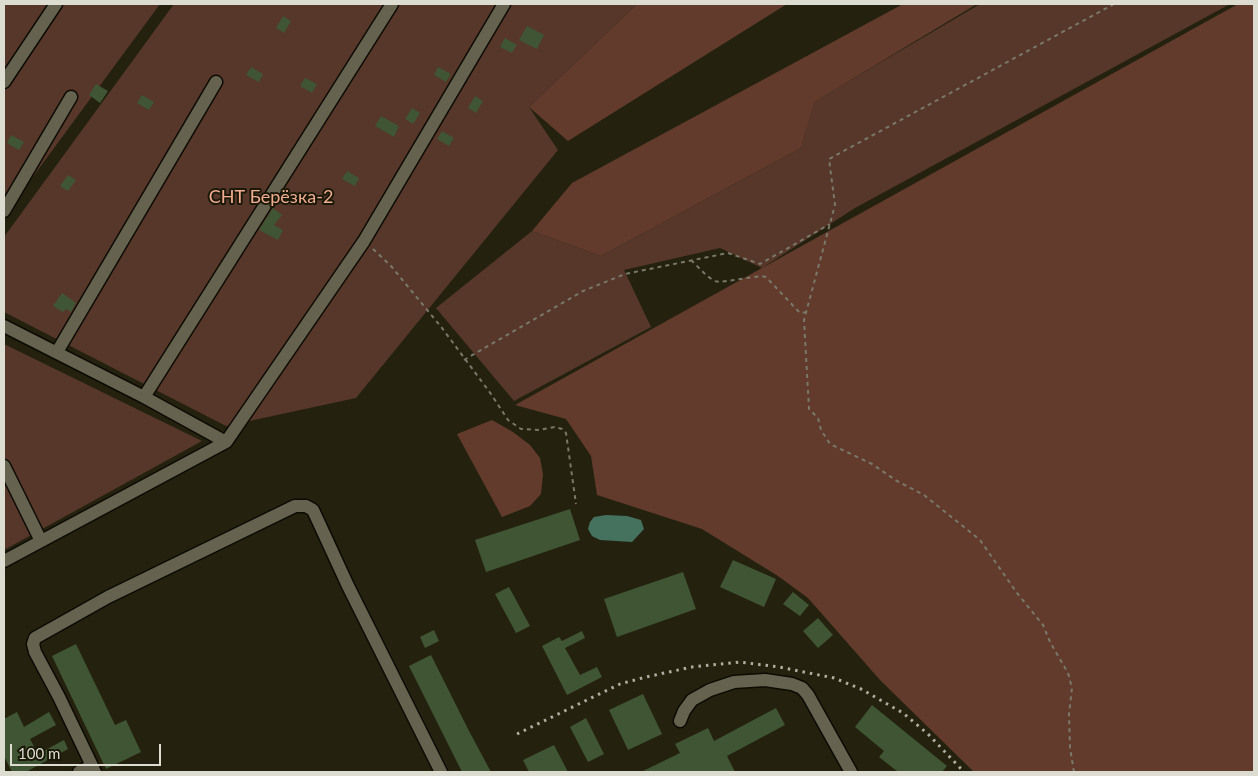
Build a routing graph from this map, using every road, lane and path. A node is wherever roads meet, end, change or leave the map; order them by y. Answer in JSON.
{"nodes":[{"id":1,"x":56,"y":4,"type":"edge"},
{"id":2,"x":392,"y":4,"type":"edge"},
{"id":3,"x":504,"y":4,"type":"edge"},
{"id":4,"x":1114,"y":4,"type":"edge"},
{"id":5,"x":4,"y":82,"type":"edge"},
{"id":6,"x":216,"y":82,"type":"dead end"},
{"id":7,"x":71,"y":97,"type":"dead end"},
{"id":8,"x":4,"y":211,"type":"edge"},
{"id":9,"x":832,"y":223,"type":"junction"},
{"id":10,"x":364,"y":241,"type":"junction"},
{"id":11,"x":691,"y":260,"type":"junction"},
{"id":12,"x":807,"y":312,"type":"junction"},
{"id":13,"x":4,"y":326,"type":"edge"},
{"id":14,"x":57,"y":352,"type":"junction"},
{"id":15,"x":464,"y":360,"type":"junction"},
{"id":16,"x":144,"y":397,"type":"junction"},
{"id":17,"x":226,"y":442,"type":"junction"},
{"id":18,"x":4,"y":466,"type":"edge"},
{"id":19,"x":576,"y":504,"type":"dead end"},
{"id":20,"x":41,"y":541,"type":"junction"},
{"id":21,"x":4,"y":561,"type":"edge"},
{"id":22,"x":680,"y":721,"type":"dead end"},
{"id":23,"x":93,"y":769,"type":"edge"},
{"id":24,"x":79,"y":772,"type":"edge"},
{"id":25,"x":441,"y":772,"type":"edge"},
{"id":26,"x":850,"y":772,"type":"edge"},
{"id":27,"x":1074,"y":772,"type":"edge"}],
"edges":[{"from":1,"to":5,"type":"lane"},
{"from":2,"to":16,"type":"lane"},
{"from":3,"to":10,"type":"lane"},
{"from":4,"to":9,"type":"path"},
{"from":6,"to":14,"type":"lane"},
{"from":7,"to":8,"type":"lane"},
{"from":9,"to":11,"type":"path"},
{"from":9,"to":12,"type":"path"},
{"from":10,"to":15,"type":"path"},
{"from":10,"to":17,"type":"lane"},
{"from":11,"to":12,"type":"path"},
{"from":11,"to":15,"type":"path"},
{"from":12,"to":27,"type":"path"},
{"from":13,"to":14,"type":"lane"},
{"from":14,"to":16,"type":"lane"},
{"from":15,"to":19,"type":"path"},
{"from":16,"to":17,"type":"lane"},
{"from":17,"to":20,"type":"lane"},
{"from":18,"to":20,"type":"lane"},
{"from":20,"to":21,"type":"lane"},
{"from":22,"to":26,"type":"lane"},
{"from":23,"to":24,"type":"lane"},
{"from":23,"to":25,"type":"lane"}]}
